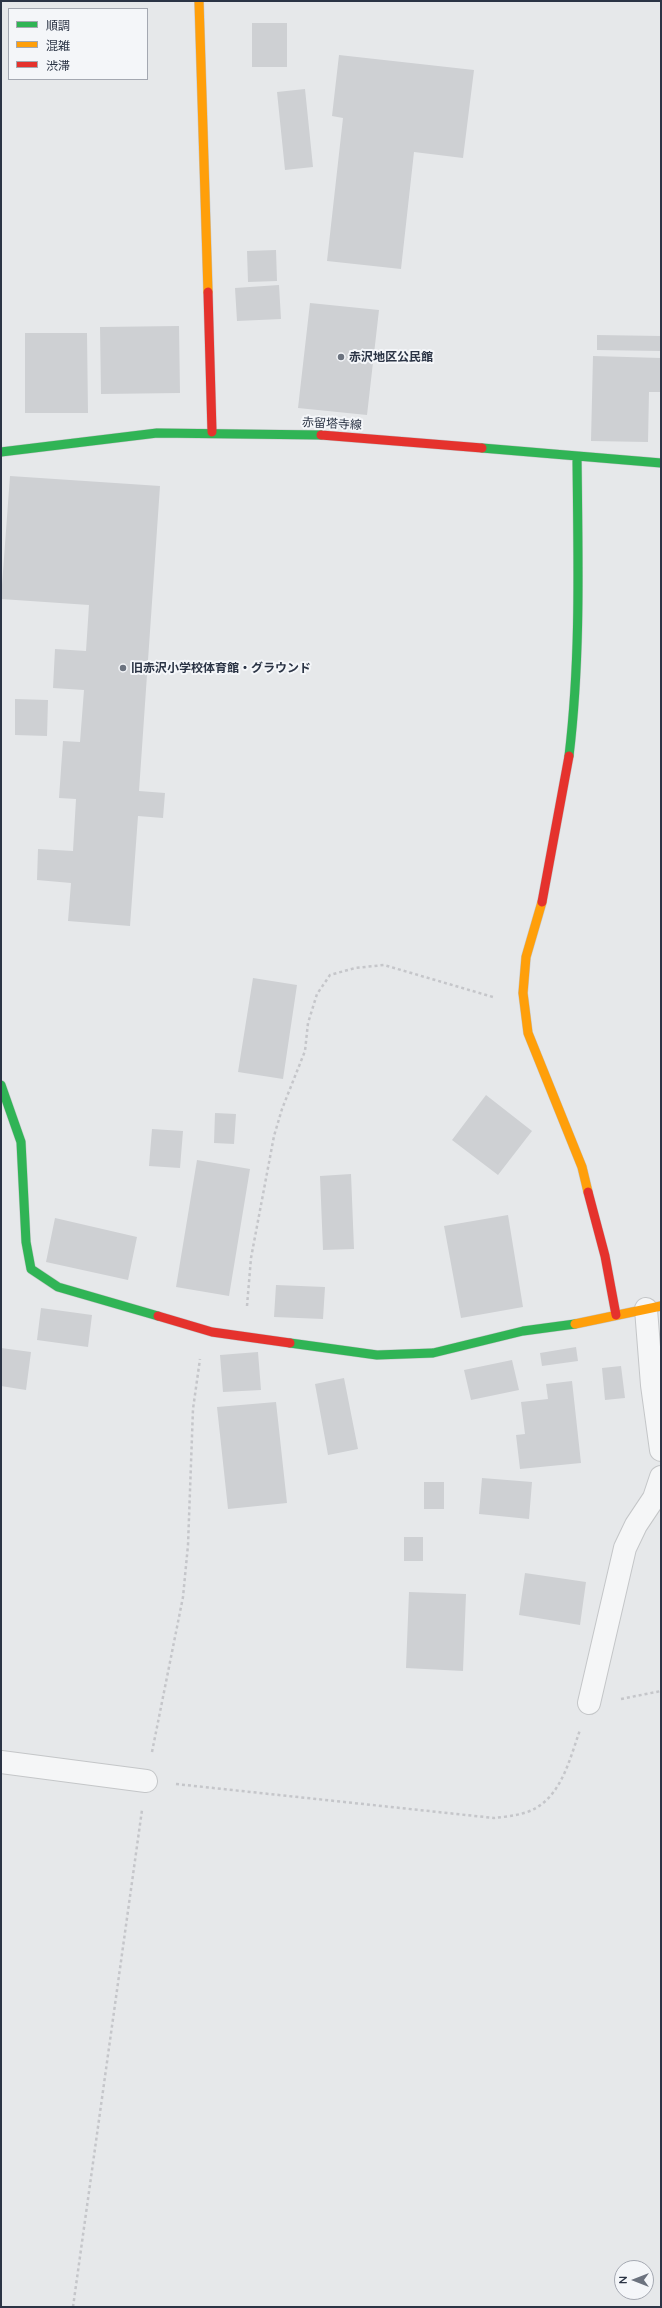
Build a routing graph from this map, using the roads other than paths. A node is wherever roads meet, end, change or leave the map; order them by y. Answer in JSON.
{"nodes":[{"id":1,"x":199,"y":1,"type":"edge"},
{"id":2,"x":212,"y":432,"type":"junction"},
{"id":3,"x":1,"y":452,"type":"edge"},
{"id":4,"x":577,"y":457,"type":"junction"},
{"id":5,"x":661,"y":463,"type":"edge"},
{"id":6,"x":1,"y":1085,"type":"edge"},
{"id":7,"x":653,"y":1308,"type":"edge"},
{"id":8,"x":616,"y":1315,"type":"junction"},
{"id":9,"x":661,"y":1450,"type":"edge"},
{"id":10,"x":661,"y":1477,"type":"edge"},
{"id":11,"x":590,"y":1702,"type":"road end"},
{"id":12,"x":1,"y":1762,"type":"edge"},
{"id":13,"x":146,"y":1781,"type":"road end"}],
"edges":[{"from":1,"to":2,"type":"street"},
{"from":2,"to":3,"type":"street","name":"赤留塔寺線"},
{"from":2,"to":4,"type":"street","name":"赤留塔寺線"},
{"from":4,"to":5,"type":"street","name":"赤留塔寺線"},
{"from":4,"to":8,"type":"street"},
{"from":6,"to":8,"type":"street"},
{"from":7,"to":8,"type":"street"},
{"from":7,"to":9,"type":"street"},
{"from":10,"to":11,"type":"street"},
{"from":12,"to":13,"type":"street"}]}
